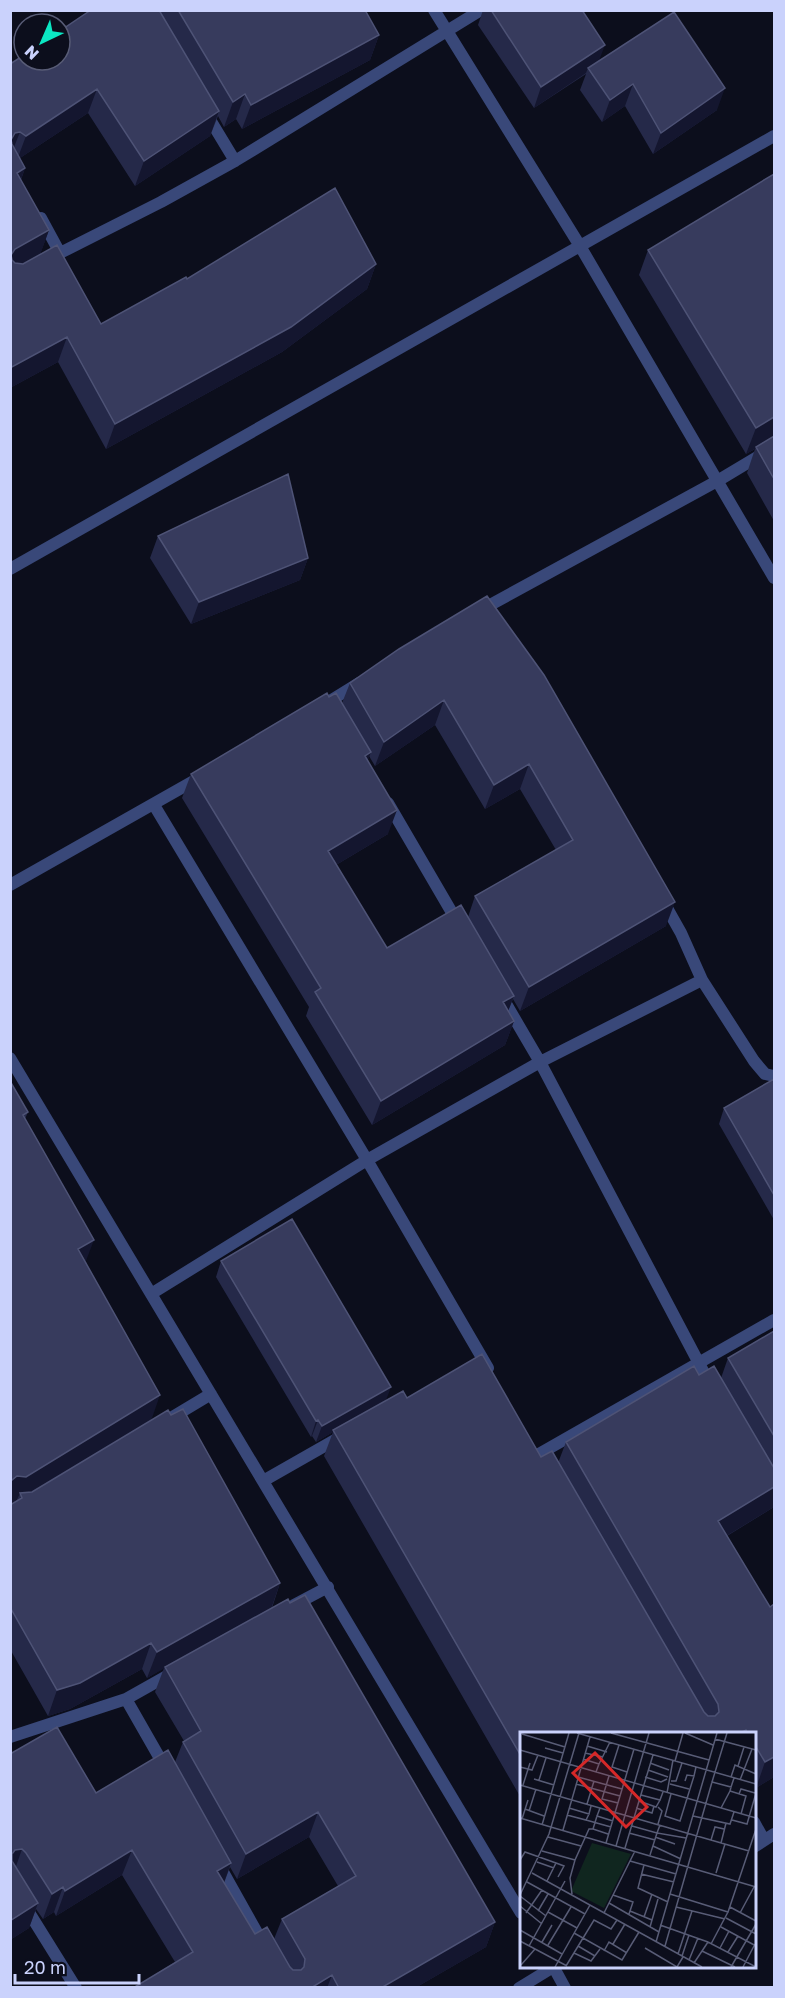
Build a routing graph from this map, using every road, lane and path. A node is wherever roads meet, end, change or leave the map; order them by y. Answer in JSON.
{"nodes":[{"id":1,"x":434,"y":10,"type":"edge"},
{"id":2,"x":481,"y":10,"type":"edge"},
{"id":3,"x":445,"y":31,"type":"junction"},
{"id":4,"x":198,"y":101,"type":"edge"},
{"id":5,"x":774,"y":136,"type":"edge"},
{"id":6,"x":235,"y":161,"type":"junction"},
{"id":7,"x":33,"y":204,"type":"edge"},
{"id":8,"x":580,"y":246,"type":"junction"},
{"id":9,"x":774,"y":447,"type":"edge"},
{"id":10,"x":719,"y":480,"type":"junction"},
{"id":11,"x":10,"y":569,"type":"edge"},
{"id":12,"x":774,"y":578,"type":"edge"},
{"id":13,"x":469,"y":617,"type":"edge"},
{"id":14,"x":368,"y":678,"type":"edge"},
{"id":15,"x":326,"y":708,"type":"edge"},
{"id":16,"x":205,"y":775,"type":"edge"},
{"id":17,"x":382,"y":795,"type":"edge"},
{"id":18,"x":154,"y":805,"type":"junction"},
{"id":19,"x":10,"y":885,"type":"edge"},
{"id":20,"x":657,"y":892,"type":"edge"},
{"id":21,"x":467,"y":939,"type":"edge"},
{"id":22,"x":702,"y":980,"type":"junction"},
{"id":23,"x":498,"y":990,"type":"edge"},
{"id":24,"x":10,"y":1058,"type":"edge"},
{"id":25,"x":540,"y":1062,"type":"junction"},
{"id":26,"x":774,"y":1076,"type":"edge"},
{"id":27,"x":367,"y":1160,"type":"junction"},
{"id":28,"x":151,"y":1294,"type":"junction"},
{"id":29,"x":774,"y":1320,"type":"edge"},
{"id":30,"x":698,"y":1364,"type":"junction"},
{"id":31,"x":493,"y":1377,"type":"edge"},
{"id":32,"x":211,"y":1394,"type":"junction"},
{"id":33,"x":716,"y":1394,"type":"edge"},
{"id":34,"x":160,"y":1425,"type":"edge"},
{"id":35,"x":357,"y":1428,"type":"edge"},
{"id":36,"x":539,"y":1455,"type":"edge"},
{"id":37,"x":264,"y":1481,"type":"junction"},
{"id":38,"x":328,"y":1587,"type":"junction"},
{"id":39,"x":287,"y":1609,"type":"edge"},
{"id":40,"x":187,"y":1665,"type":"edge"},
{"id":41,"x":126,"y":1699,"type":"junction"},
{"id":42,"x":10,"y":1737,"type":"edge"},
{"id":43,"x":172,"y":1781,"type":"edge"},
{"id":44,"x":755,"y":1825,"type":"edge"},
{"id":45,"x":764,"y":1841,"type":"edge"},
{"id":46,"x":213,"y":1854,"type":"edge"},
{"id":47,"x":10,"y":1882,"type":"edge"},
{"id":48,"x":520,"y":1911,"type":"edge"},
{"id":49,"x":271,"y":1957,"type":"edge"},
{"id":50,"x":552,"y":1968,"type":"edge"},
{"id":51,"x":555,"y":1968,"type":"edge"},
{"id":52,"x":76,"y":1988,"type":"edge"},
{"id":53,"x":519,"y":1988,"type":"edge"},
{"id":54,"x":565,"y":1988,"type":"edge"}],
"edges":[{"from":1,"to":3,"type":"street"},
{"from":2,"to":3,"type":"street"},
{"from":3,"to":6,"type":"street"},
{"from":3,"to":8,"type":"street"},
{"from":4,"to":6,"type":"street"},
{"from":5,"to":8,"type":"street"},
{"from":6,"to":7,"type":"street"},
{"from":8,"to":10,"type":"street"},
{"from":8,"to":11,"type":"street"},
{"from":9,"to":10,"type":"street"},
{"from":10,"to":12,"type":"street"},
{"from":10,"to":13,"type":"street"},
{"from":14,"to":15,"type":"street"},
{"from":16,"to":18,"type":"street"},
{"from":17,"to":21,"type":"street"},
{"from":18,"to":19,"type":"street"},
{"from":18,"to":27,"type":"street"},
{"from":20,"to":22,"type":"street"},
{"from":22,"to":25,"type":"street"},
{"from":22,"to":26,"type":"street"},
{"from":23,"to":25,"type":"street"},
{"from":24,"to":28,"type":"street"},
{"from":25,"to":27,"type":"street"},
{"from":25,"to":30,"type":"street"},
{"from":27,"to":28,"type":"street"},
{"from":27,"to":31,"type":"street"},
{"from":28,"to":32,"type":"street"},
{"from":29,"to":30,"type":"street"},
{"from":30,"to":33,"type":"street"},
{"from":30,"to":36,"type":"street"},
{"from":32,"to":34,"type":"street"},
{"from":32,"to":37,"type":"street"},
{"from":35,"to":37,"type":"street"},
{"from":37,"to":38,"type":"street"},
{"from":38,"to":39,"type":"street"},
{"from":38,"to":48,"type":"street"},
{"from":40,"to":41,"type":"street"},
{"from":41,"to":42,"type":"street"},
{"from":41,"to":43,"type":"street"},
{"from":44,"to":45,"type":"street"},
{"from":46,"to":49,"type":"street"},
{"from":47,"to":52,"type":"street"},
{"from":50,"to":53,"type":"street"},
{"from":51,"to":54,"type":"street"}]}
